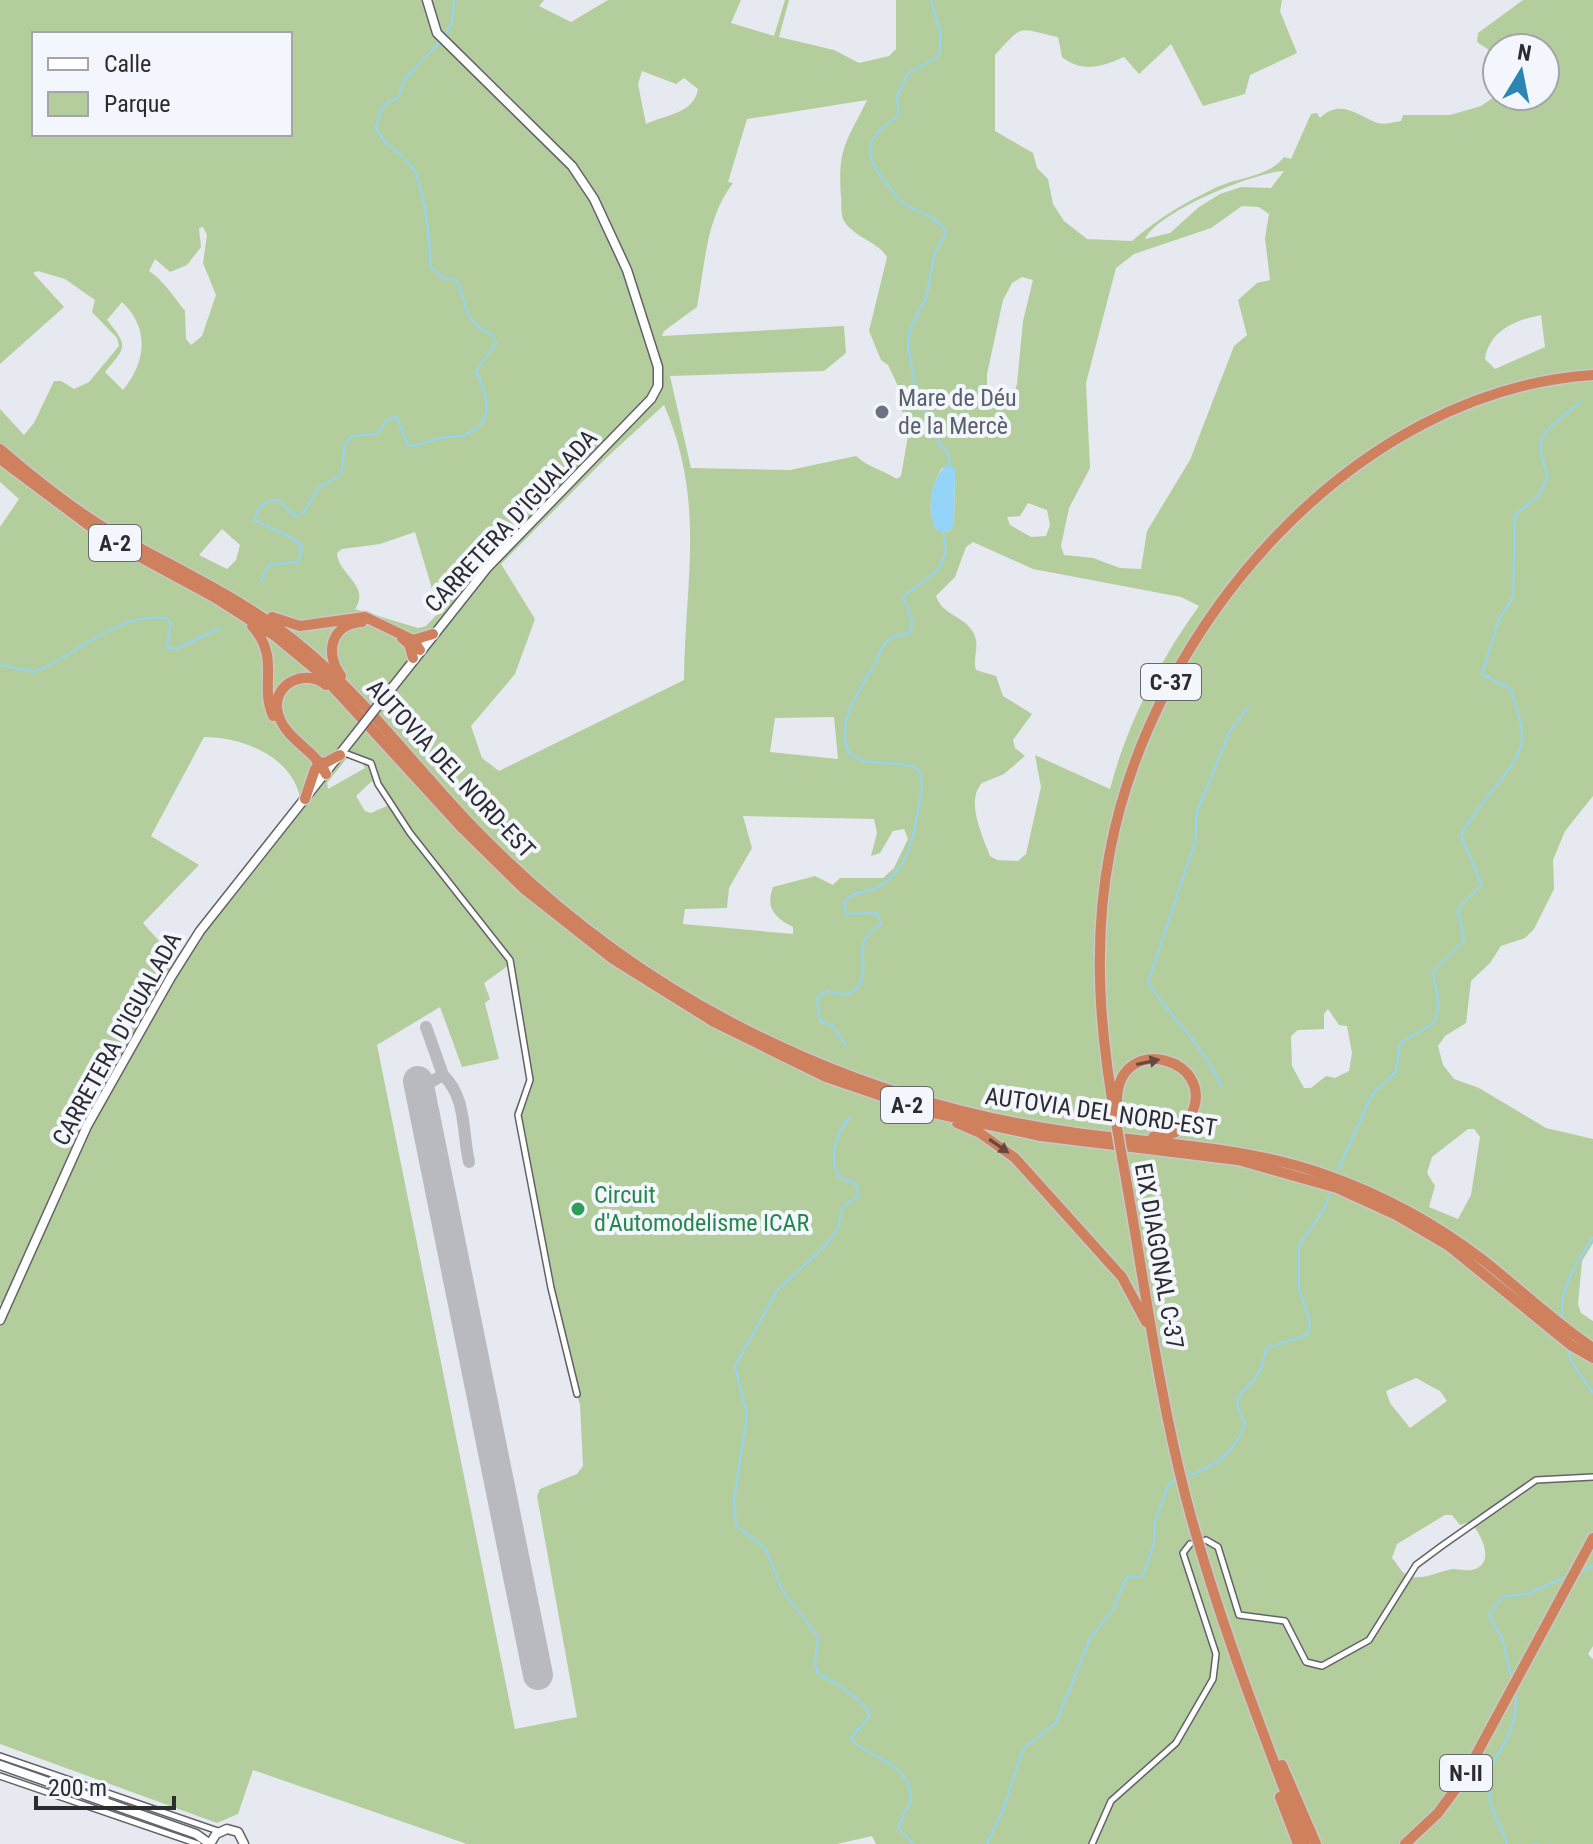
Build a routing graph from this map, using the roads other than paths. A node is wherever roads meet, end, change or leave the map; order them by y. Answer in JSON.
{"nodes":[{"id":1,"x":427,"y":0,"type":"edge"},
{"id":2,"x":1593,"y":375,"type":"edge"},
{"id":3,"x":0,"y":449,"type":"edge"},
{"id":4,"x":0,"y":459,"type":"edge"},
{"id":5,"x":183,"y":569,"type":"junction"},
{"id":6,"x":239,"y":613,"type":"junction"},
{"id":7,"x":379,"y":624,"type":"junction"},
{"id":8,"x":433,"y":634,"type":"joint"},
{"id":9,"x":414,"y":648,"type":"junction"},
{"id":10,"x":354,"y":694,"type":"junction"},
{"id":11,"x":367,"y":726,"type":"junction"},
{"id":12,"x":341,"y":754,"type":"junction"},
{"id":13,"x":319,"y":768,"type":"junction"},
{"id":14,"x":305,"y":799,"type":"joint"},
{"id":15,"x":929,"y":1112,"type":"junction"},
{"id":16,"x":1116,"y":1125,"type":"junction"},
{"id":17,"x":1076,"y":1133,"type":"junction"},
{"id":18,"x":0,"y":1320,"type":"edge"},
{"id":19,"x":1593,"y":1348,"type":"edge"},
{"id":20,"x":1155,"y":1358,"type":"junction"},
{"id":21,"x":1593,"y":1358,"type":"edge"},
{"id":22,"x":577,"y":1394,"type":"dead end"},
{"id":23,"x":1593,"y":1477,"type":"edge"},
{"id":24,"x":1593,"y":1538,"type":"edge"},
{"id":25,"x":1206,"y":1540,"type":"dead end"},
{"id":26,"x":1190,"y":1544,"type":"dead end"},
{"id":27,"x":1228,"y":1640,"type":"junction"},
{"id":28,"x":1239,"y":1670,"type":"junction"},
{"id":29,"x":0,"y":1756,"type":"edge"},
{"id":30,"x":0,"y":1765,"type":"edge"},
{"id":31,"x":0,"y":1776,"type":"edge"},
{"id":32,"x":215,"y":1837,"type":"edge"},
{"id":33,"x":197,"y":1839,"type":"edge"},
{"id":34,"x":244,"y":1842,"type":"edge"},
{"id":35,"x":253,"y":1844,"type":"edge"},
{"id":36,"x":1092,"y":1844,"type":"edge"},
{"id":37,"x":1298,"y":1844,"type":"edge"},
{"id":38,"x":1305,"y":1844,"type":"edge"},
{"id":39,"x":1316,"y":1844,"type":"edge"},
{"id":40,"x":1405,"y":1844,"type":"edge"}],
"edges":[{"from":1,"to":8,"type":"street","name":"CARRETERA D'IGUALADA"},
{"from":2,"to":16,"type":"highway","name":"EIX DIAGONAL C-37","number":"C-37"},
{"from":3,"to":5,"type":"highway","name":"AUTOVIA DEL NORD-EST","number":"A-2"},
{"from":4,"to":6,"type":"highway","name":"AUTOVIA DEL NORD-EST","number":"A-2"},
{"from":5,"to":7,"type":"highway"},
{"from":5,"to":10,"type":"highway","name":"AUTOVIA DEL NORD-EST","number":"A-2"},
{"from":6,"to":11,"type":"highway","name":"AUTOVIA DEL NORD-EST","number":"A-2"},
{"from":6,"to":13,"type":"highway"},
{"from":7,"to":9,"type":"highway"},
{"from":7,"to":10,"type":"highway"},
{"from":8,"to":9,"type":"highway"},
{"from":9,"to":12,"type":"street","bridge":true},
{"from":10,"to":17,"type":"highway","name":"AUTOVIA DEL NORD-EST","number":"A-2"},
{"from":11,"to":13,"type":"highway"},
{"from":11,"to":15,"type":"highway","name":"AUTOVIA DEL NORD-EST","number":"A-2"},
{"from":12,"to":13,"type":"highway"},
{"from":12,"to":22,"type":"street"},
{"from":13,"to":14,"type":"highway"},
{"from":14,"to":18,"type":"street","name":"CARRETERA D'IGUALADA"},
{"from":15,"to":20,"type":"highway","one_way":true},
{"from":15,"to":21,"type":"highway","name":"AUTOVIA DEL NORD-EST","number":"A-2"},
{"from":16,"to":17,"type":"highway","one_way":true},
{"from":16,"to":20,"type":"highway","name":"EIX DIAGONAL C-37","number":"C-37","bridge":true},
{"from":17,"to":19,"type":"highway","name":"AUTOVIA DEL NORD-EST","number":"A-2"},
{"from":20,"to":27,"type":"highway","name":"EIX DIAGONAL C-37","number":"C-37"},
{"from":23,"to":25,"type":"street"},
{"from":24,"to":40,"type":"highway","number":"N-II"},
{"from":26,"to":36,"type":"street"},
{"from":27,"to":28,"type":"highway","name":"EIX DIAGONAL C-37","number":"C-37"},
{"from":27,"to":37,"type":"highway"},
{"from":28,"to":38,"type":"highway","name":"EIX DIAGONAL C-37","number":"C-37"},
{"from":28,"to":39,"type":"highway"},
{"from":29,"to":32,"type":"street"},
{"from":30,"to":33,"type":"street"},
{"from":31,"to":33,"type":"street"},
{"from":32,"to":33,"type":"street"},
{"from":32,"to":34,"type":"street"},
{"from":34,"to":35,"type":"street"}]}
